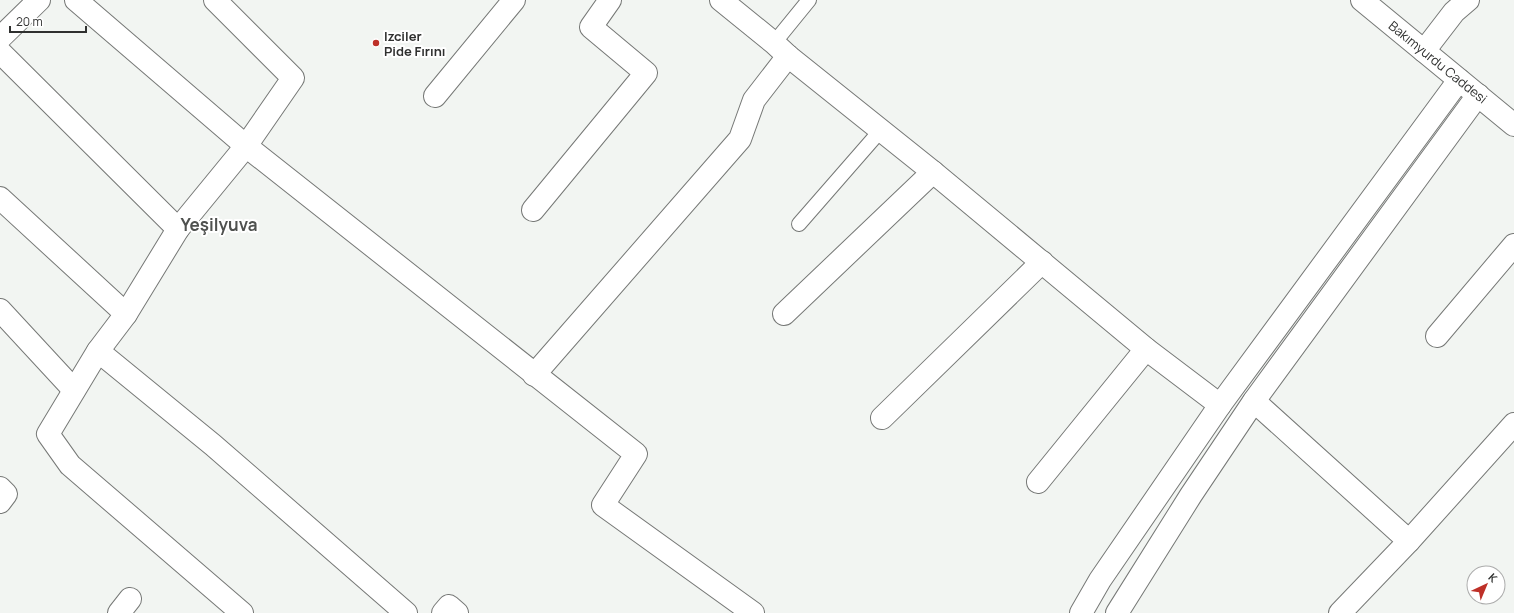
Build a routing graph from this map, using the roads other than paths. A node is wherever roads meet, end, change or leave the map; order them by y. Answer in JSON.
{"nodes":[{"id":1,"x":39,"y":0,"type":"edge"},
{"id":2,"x":76,"y":0,"type":"edge"},
{"id":3,"x":215,"y":0,"type":"edge"},
{"id":4,"x":514,"y":0,"type":"edge"},
{"id":5,"x":610,"y":0,"type":"edge"},
{"id":6,"x":721,"y":0,"type":"edge"},
{"id":7,"x":809,"y":0,"type":"edge"},
{"id":8,"x":1362,"y":0,"type":"edge"},
{"id":9,"x":1468,"y":0,"type":"edge"},
{"id":10,"x":0,"y":38,"type":"edge"},
{"id":11,"x":781,"y":50,"type":"junction"},
{"id":12,"x":1424,"y":51,"type":"junction"},
{"id":13,"x":0,"y":52,"type":"edge"},
{"id":14,"x":1459,"y":80,"type":"junction"},
{"id":15,"x":1478,"y":95,"type":"junction"},
{"id":16,"x":435,"y":96,"type":"dead end"},
{"id":17,"x":1514,"y":125,"type":"edge"},
{"id":18,"x":881,"y":130,"type":"junction"},
{"id":19,"x":246,"y":146,"type":"junction"},
{"id":20,"x":933,"y":172,"type":"junction"},
{"id":21,"x":0,"y":198,"type":"edge"},
{"id":22,"x":533,"y":210,"type":"dead end"},
{"id":23,"x":799,"y":224,"type":"dead end"},
{"id":24,"x":178,"y":229,"type":"junction"},
{"id":25,"x":1514,"y":245,"type":"edge"},
{"id":26,"x":1042,"y":262,"type":"junction"},
{"id":27,"x":0,"y":310,"type":"edge"},
{"id":28,"x":126,"y":314,"type":"junction"},
{"id":29,"x":784,"y":314,"type":"dead end"},
{"id":30,"x":1438,"y":336,"type":"dead end"},
{"id":31,"x":1146,"y":349,"type":"junction"},
{"id":32,"x":98,"y":351,"type":"junction"},
{"id":33,"x":534,"y":375,"type":"junction"},
{"id":34,"x":74,"y":390,"type":"junction"},
{"id":35,"x":1254,"y":402,"type":"junction"},
{"id":36,"x":1220,"y":405,"type":"junction"},
{"id":37,"x":882,"y":418,"type":"dead end"},
{"id":38,"x":1514,"y":424,"type":"edge"},
{"id":39,"x":1038,"y":482,"type":"dead end"},
{"id":40,"x":1409,"y":540,"type":"junction"},
{"id":41,"x":242,"y":613,"type":"edge"},
{"id":42,"x":406,"y":613,"type":"edge"},
{"id":43,"x":443,"y":613,"type":"edge"},
{"id":44,"x":457,"y":613,"type":"edge"},
{"id":45,"x":753,"y":613,"type":"edge"},
{"id":46,"x":1082,"y":613,"type":"edge"},
{"id":47,"x":1117,"y":613,"type":"edge"},
{"id":48,"x":1340,"y":613,"type":"edge"}],
"edges":[{"from":1,"to":10,"type":"street"},
{"from":2,"to":19,"type":"street"},
{"from":3,"to":19,"type":"street"},
{"from":4,"to":16,"type":"street"},
{"from":5,"to":22,"type":"street"},
{"from":6,"to":11,"type":"street"},
{"from":7,"to":11,"type":"lane"},
{"from":8,"to":12,"type":"street","name":"Bakımyurdu Caddesi"},
{"from":9,"to":12,"type":"street"},
{"from":11,"to":18,"type":"street"},
{"from":11,"to":33,"type":"street"},
{"from":12,"to":14,"type":"street","name":"Bakımyurdu Caddesi"},
{"from":13,"to":24,"type":"street"},
{"from":14,"to":15,"type":"street","name":"Bakımyurdu Caddesi"},
{"from":14,"to":36,"type":"street"},
{"from":15,"to":17,"type":"street","name":"Bakımyurdu Caddesi"},
{"from":15,"to":35,"type":"street"},
{"from":18,"to":20,"type":"street"},
{"from":18,"to":23,"type":"lane"},
{"from":19,"to":24,"type":"street"},
{"from":19,"to":33,"type":"street"},
{"from":20,"to":26,"type":"street"},
{"from":20,"to":29,"type":"street"},
{"from":21,"to":28,"type":"street"},
{"from":24,"to":28,"type":"street"},
{"from":25,"to":30,"type":"street"},
{"from":26,"to":31,"type":"street"},
{"from":26,"to":37,"type":"street"},
{"from":27,"to":34,"type":"street"},
{"from":28,"to":32,"type":"street"},
{"from":31,"to":36,"type":"street"},
{"from":31,"to":39,"type":"street"},
{"from":32,"to":34,"type":"street"},
{"from":32,"to":42,"type":"street"},
{"from":33,"to":45,"type":"street"},
{"from":34,"to":41,"type":"street"},
{"from":35,"to":40,"type":"street"},
{"from":35,"to":47,"type":"street"},
{"from":36,"to":46,"type":"street"},
{"from":38,"to":40,"type":"street"},
{"from":40,"to":48,"type":"street"},
{"from":43,"to":44,"type":"street"}]}
